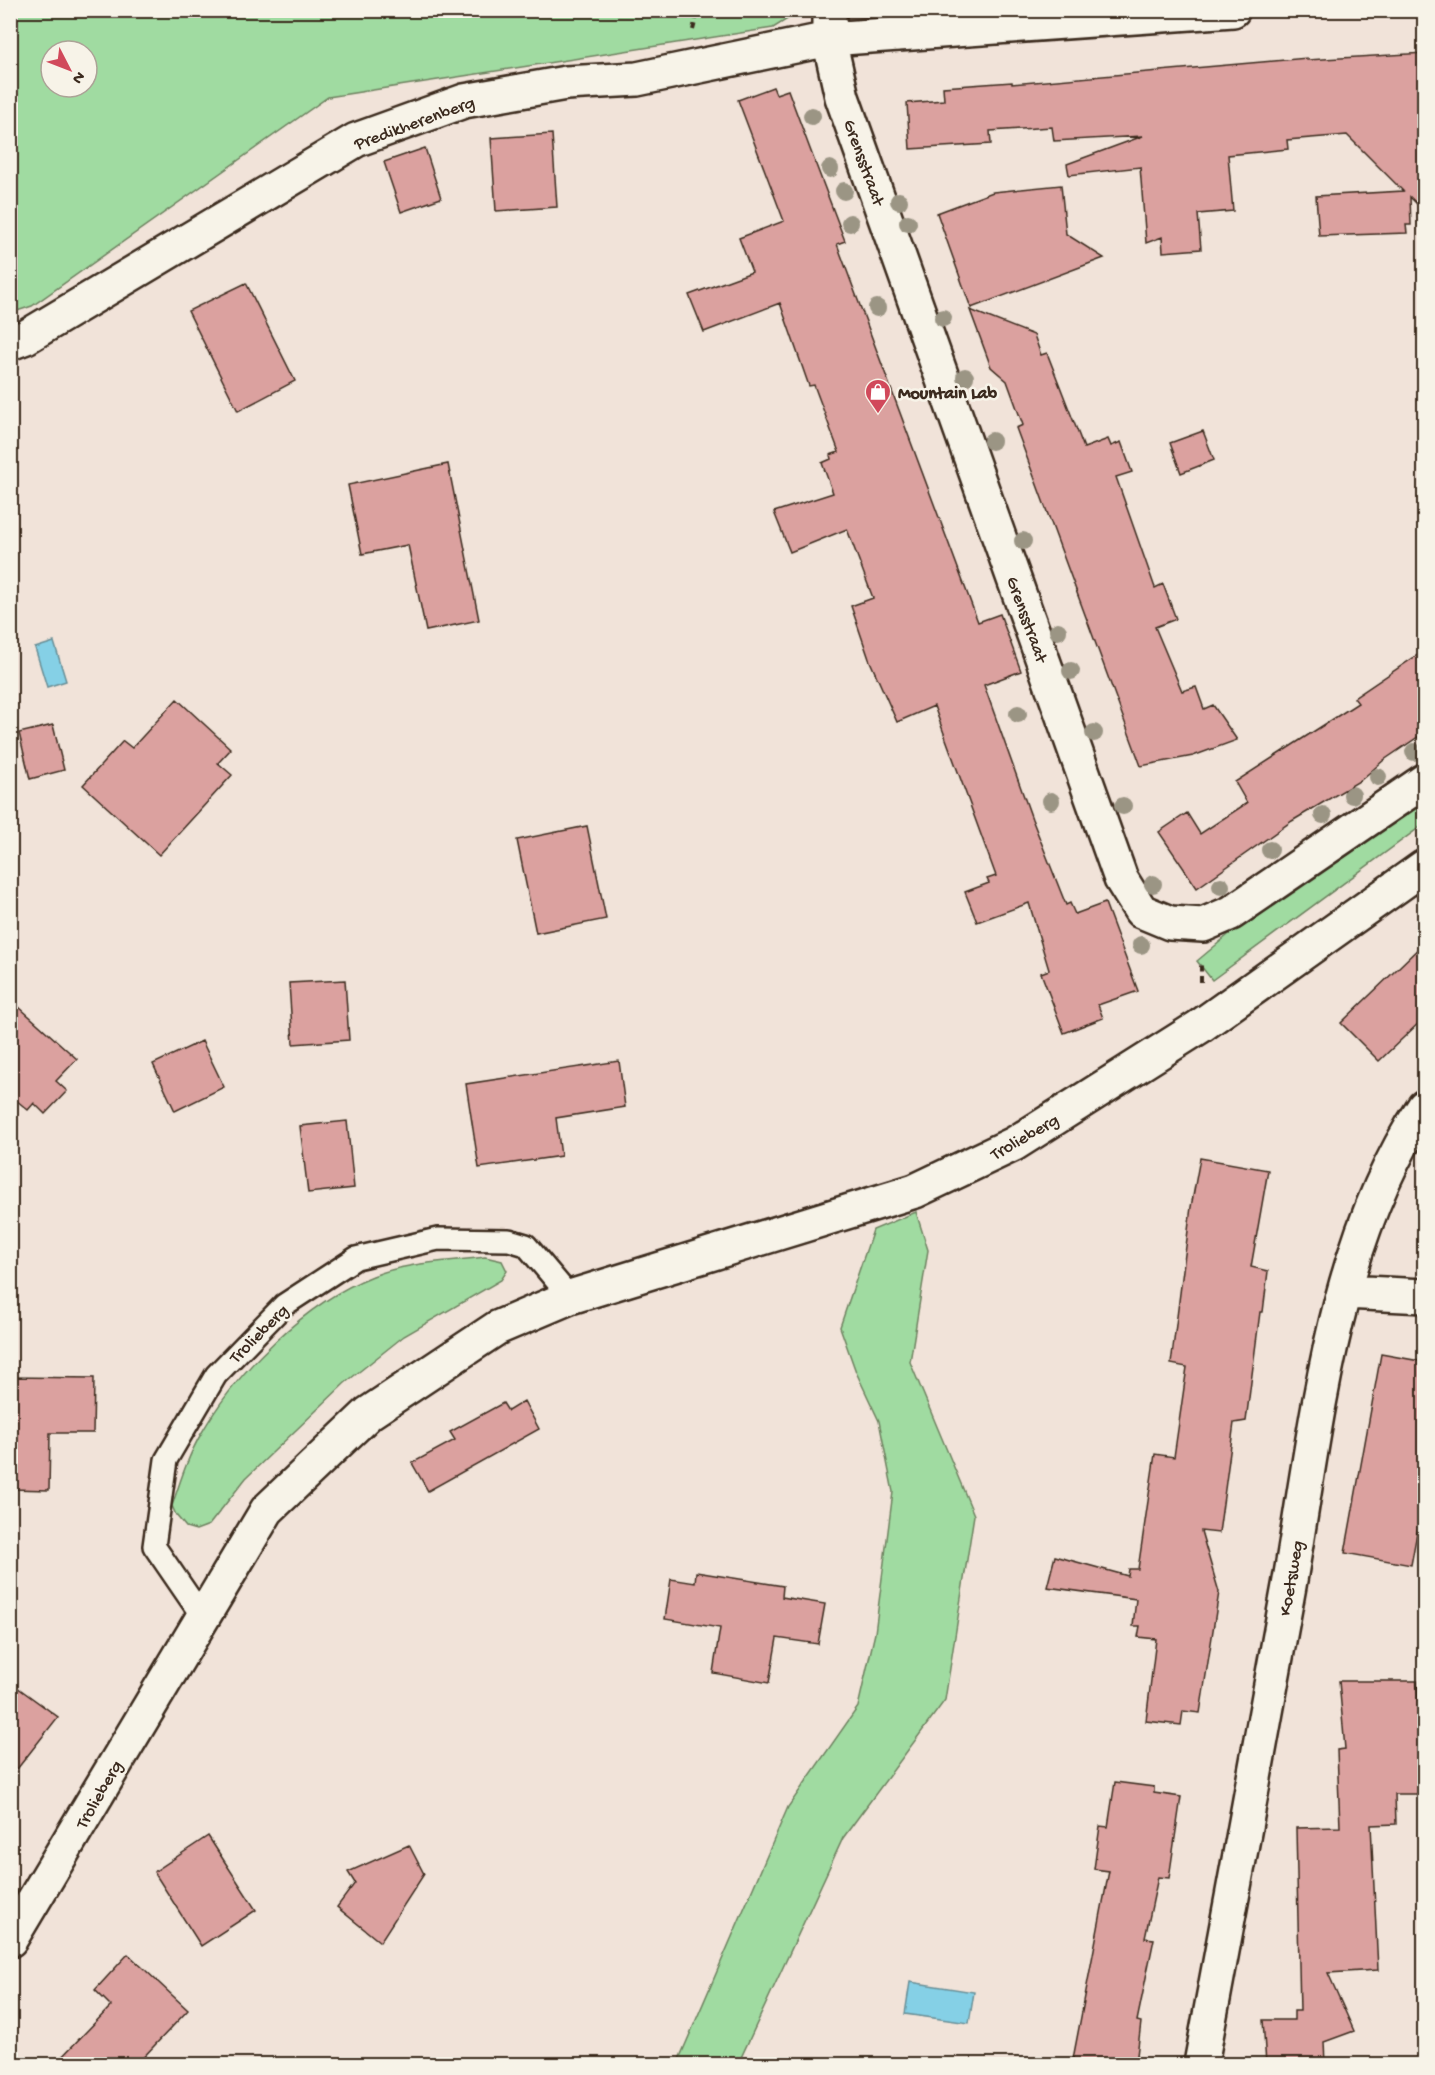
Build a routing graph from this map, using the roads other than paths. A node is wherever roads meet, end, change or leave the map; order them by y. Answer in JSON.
{"nodes":[{"id":1,"x":1233,"y":10,"type":"edge"},
{"id":2,"x":829,"y":25,"type":"edge"},
{"id":3,"x":10,"y":343,"type":"edge"},
{"id":4,"x":1425,"y":781,"type":"edge"},
{"id":5,"x":1425,"y":867,"type":"edge"},
{"id":6,"x":1425,"y":1107,"type":"edge"},
{"id":7,"x":1345,"y":1292,"type":"junction"},
{"id":8,"x":1425,"y":1296,"type":"edge"},
{"id":9,"x":570,"y":1297,"type":"junction"},
{"id":10,"x":202,"y":1616,"type":"junction"},
{"id":11,"x":10,"y":1940,"type":"edge"},
{"id":12,"x":1201,"y":2064,"type":"edge"}],
"edges":[{"from":1,"to":2,"type":"street","name":"Predikherenberg"},
{"from":2,"to":3,"type":"street","name":"Predikherenberg"},
{"from":2,"to":4,"type":"street","name":"Grensstraat"},
{"from":5,"to":9,"type":"street","name":"Trolieberg"},
{"from":6,"to":7,"type":"street","name":"Koetsweg"},
{"from":7,"to":8,"type":"street"},
{"from":7,"to":12,"type":"street","name":"Koetsweg"},
{"from":9,"to":10,"type":"street","name":"Trolieberg"},
{"from":9,"to":10,"type":"lane","name":"Trolieberg"},
{"from":10,"to":11,"type":"street","name":"Trolieberg"}]}
